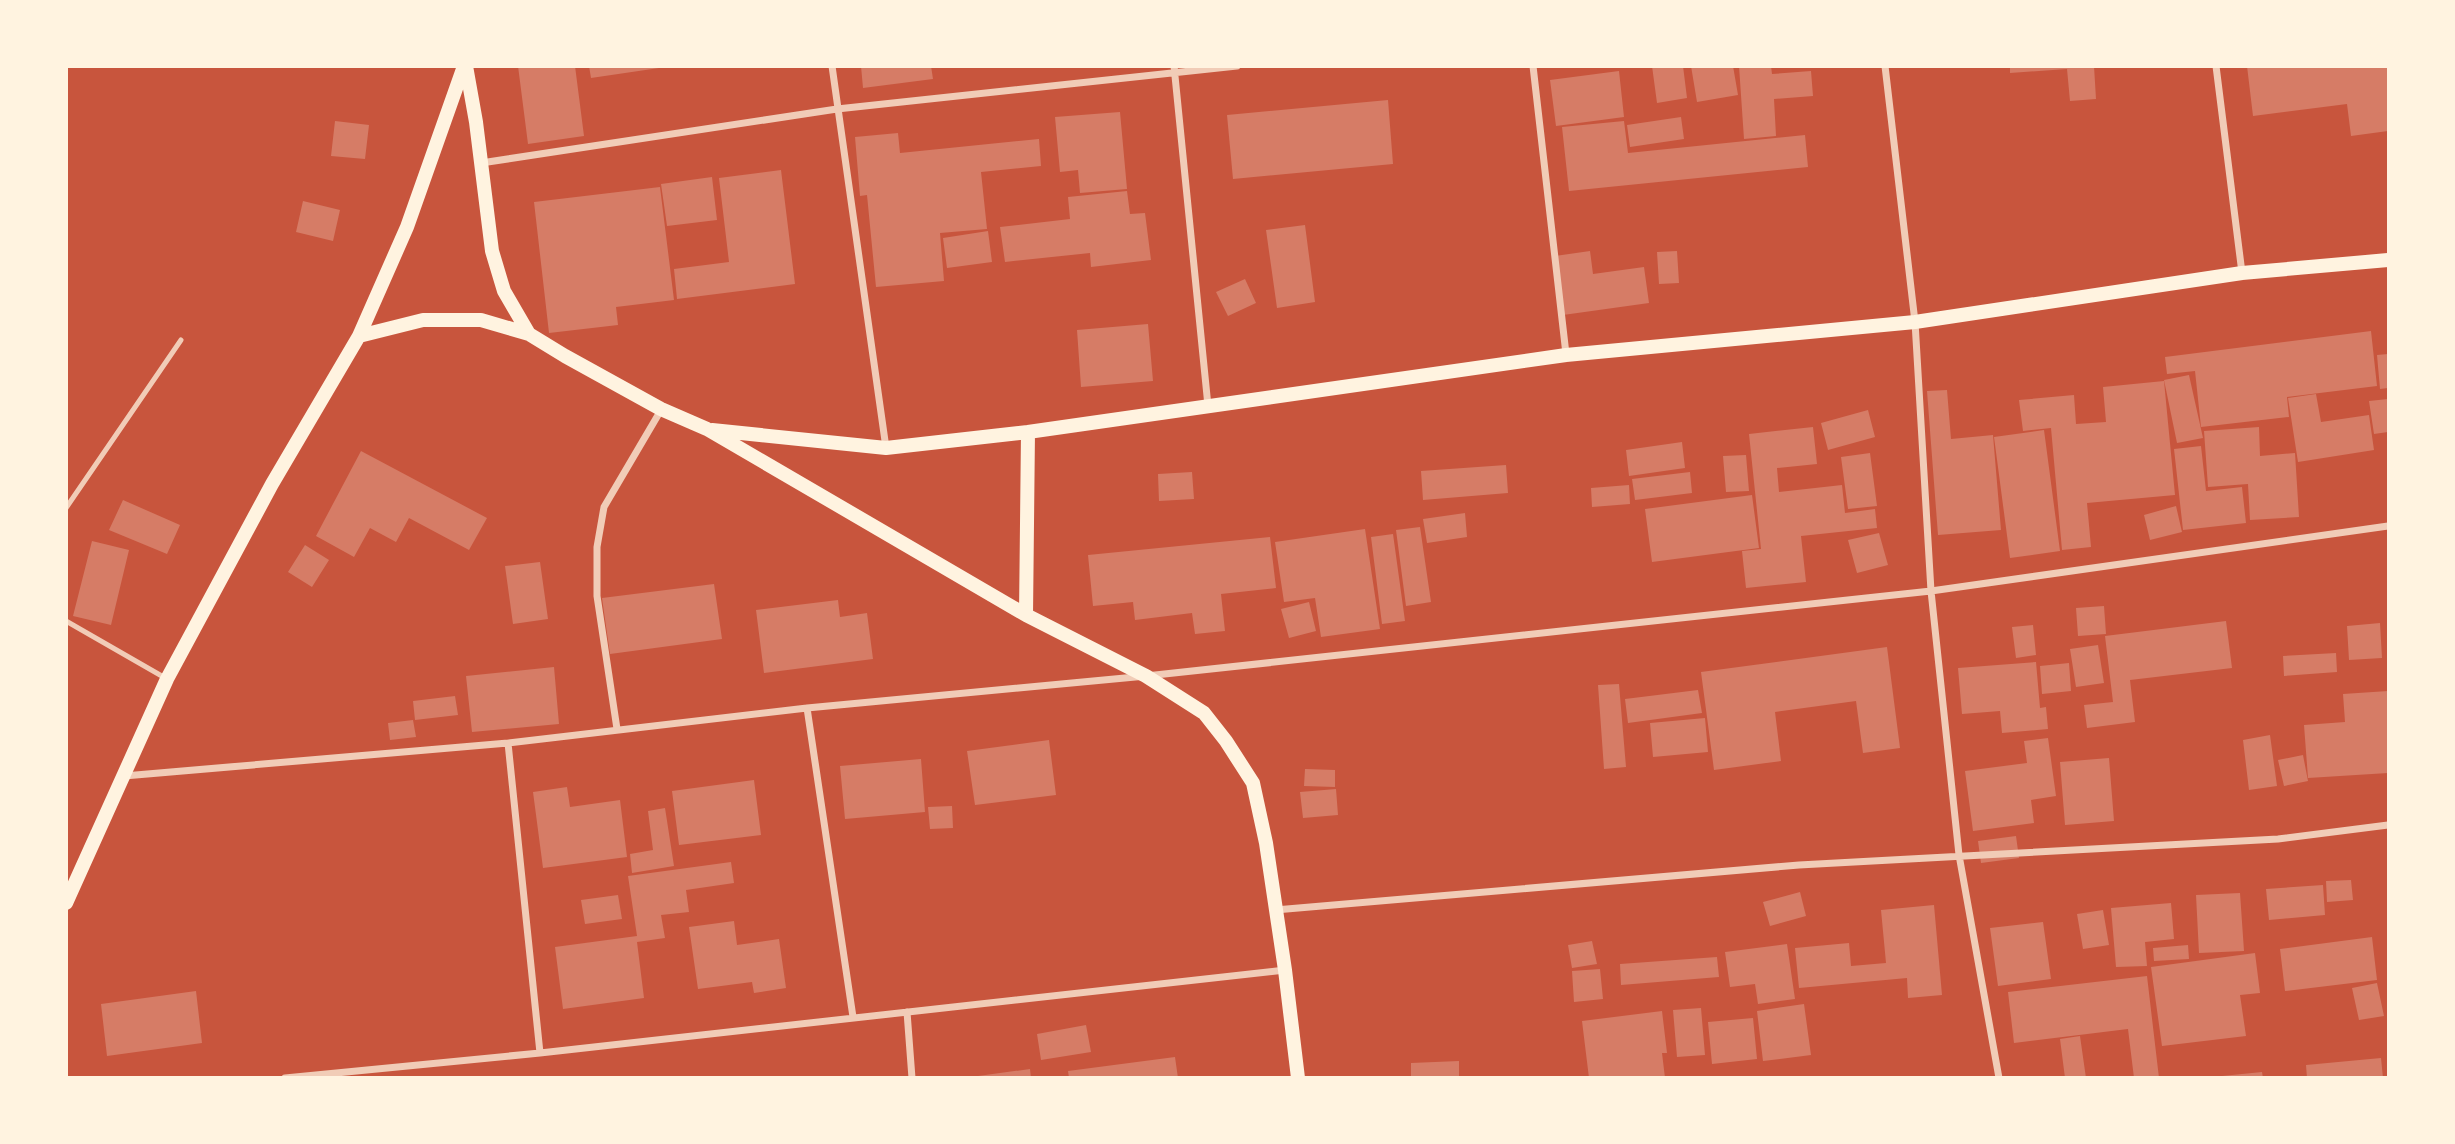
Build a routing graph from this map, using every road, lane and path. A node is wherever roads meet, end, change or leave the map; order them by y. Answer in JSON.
{"nodes":[{"id":1,"x":465,"y":66,"type":"edge"},
{"id":2,"x":832,"y":66,"type":"edge"},
{"id":3,"x":1237,"y":66,"type":"edge"},
{"id":4,"x":1533,"y":66,"type":"edge"},
{"id":5,"x":1885,"y":66,"type":"edge"},
{"id":6,"x":2217,"y":66,"type":"edge"},
{"id":7,"x":1174,"y":70,"type":"edge"},
{"id":8,"x":837,"y":109,"type":"junction"},
{"id":9,"x":481,"y":163,"type":"junction"},
{"id":10,"x":2389,"y":260,"type":"edge"},
{"id":11,"x":2242,"y":273,"type":"junction"},
{"id":12,"x":1916,"y":322,"type":"junction"},
{"id":13,"x":530,"y":334,"type":"junction"},
{"id":14,"x":359,"y":336,"type":"junction"},
{"id":15,"x":181,"y":340,"type":"dead end"},
{"id":16,"x":1566,"y":355,"type":"junction"},
{"id":17,"x":1208,"y":406,"type":"junction"},
{"id":18,"x":661,"y":409,"type":"junction"},
{"id":19,"x":707,"y":429,"type":"junction"},
{"id":20,"x":1028,"y":432,"type":"junction"},
{"id":21,"x":887,"y":448,"type":"junction"},
{"id":22,"x":66,"y":508,"type":"edge"},
{"id":23,"x":2389,"y":526,"type":"edge"},
{"id":24,"x":1931,"y":591,"type":"junction"},
{"id":25,"x":1026,"y":615,"type":"junction"},
{"id":26,"x":66,"y":621,"type":"edge"},
{"id":27,"x":1146,"y":676,"type":"junction"},
{"id":28,"x":167,"y":679,"type":"junction"},
{"id":29,"x":807,"y":708,"type":"junction"},
{"id":30,"x":617,"y":729,"type":"junction"},
{"id":31,"x":508,"y":743,"type":"junction"},
{"id":32,"x":124,"y":776,"type":"junction"},
{"id":33,"x":2389,"y":825,"type":"edge"},
{"id":34,"x":1959,"y":855,"type":"junction"},
{"id":35,"x":66,"y":903,"type":"edge"},
{"id":36,"x":1274,"y":910,"type":"junction"},
{"id":37,"x":1285,"y":970,"type":"junction"},
{"id":38,"x":906,"y":1012,"type":"junction"},
{"id":39,"x":853,"y":1017,"type":"junction"},
{"id":40,"x":540,"y":1054,"type":"junction"},
{"id":41,"x":285,"y":1077,"type":"edge"},
{"id":42,"x":912,"y":1077,"type":"edge"},
{"id":43,"x":1298,"y":1077,"type":"edge"},
{"id":44,"x":1999,"y":1077,"type":"edge"}],
"edges":[{"from":1,"to":9,"type":"main road"},
{"from":1,"to":14,"type":"main road"},
{"from":2,"to":8,"type":"street"},
{"from":3,"to":7,"type":"street"},
{"from":4,"to":16,"type":"street"},
{"from":5,"to":12,"type":"street"},
{"from":6,"to":11,"type":"street"},
{"from":7,"to":8,"type":"street"},
{"from":7,"to":17,"type":"street"},
{"from":8,"to":9,"type":"street"},
{"from":8,"to":21,"type":"street"},
{"from":9,"to":13,"type":"main road"},
{"from":10,"to":11,"type":"main road"},
{"from":11,"to":12,"type":"main road"},
{"from":12,"to":16,"type":"main road"},
{"from":12,"to":24,"type":"street"},
{"from":13,"to":14,"type":"main road"},
{"from":13,"to":18,"type":"main road"},
{"from":14,"to":28,"type":"main road"},
{"from":15,"to":22,"type":"lane"},
{"from":16,"to":17,"type":"main road"},
{"from":17,"to":20,"type":"main road"},
{"from":18,"to":19,"type":"main road"},
{"from":18,"to":30,"type":"street"},
{"from":19,"to":21,"type":"main road"},
{"from":19,"to":25,"type":"main road"},
{"from":20,"to":21,"type":"main road"},
{"from":20,"to":25,"type":"main road"},
{"from":23,"to":24,"type":"street"},
{"from":24,"to":27,"type":"street"},
{"from":24,"to":34,"type":"street"},
{"from":25,"to":27,"type":"main road"},
{"from":26,"to":28,"type":"lane"},
{"from":27,"to":29,"type":"street"},
{"from":27,"to":36,"type":"main road"},
{"from":28,"to":32,"type":"main road"},
{"from":29,"to":30,"type":"street"},
{"from":29,"to":39,"type":"street"},
{"from":30,"to":31,"type":"street"},
{"from":31,"to":32,"type":"street"},
{"from":31,"to":40,"type":"street"},
{"from":32,"to":35,"type":"main road"},
{"from":33,"to":34,"type":"street"},
{"from":34,"to":36,"type":"street"},
{"from":34,"to":44,"type":"street"},
{"from":36,"to":37,"type":"main road"},
{"from":37,"to":38,"type":"street"},
{"from":37,"to":43,"type":"main road"},
{"from":38,"to":39,"type":"street"},
{"from":38,"to":42,"type":"street"},
{"from":39,"to":40,"type":"street"},
{"from":40,"to":41,"type":"street"}]}
